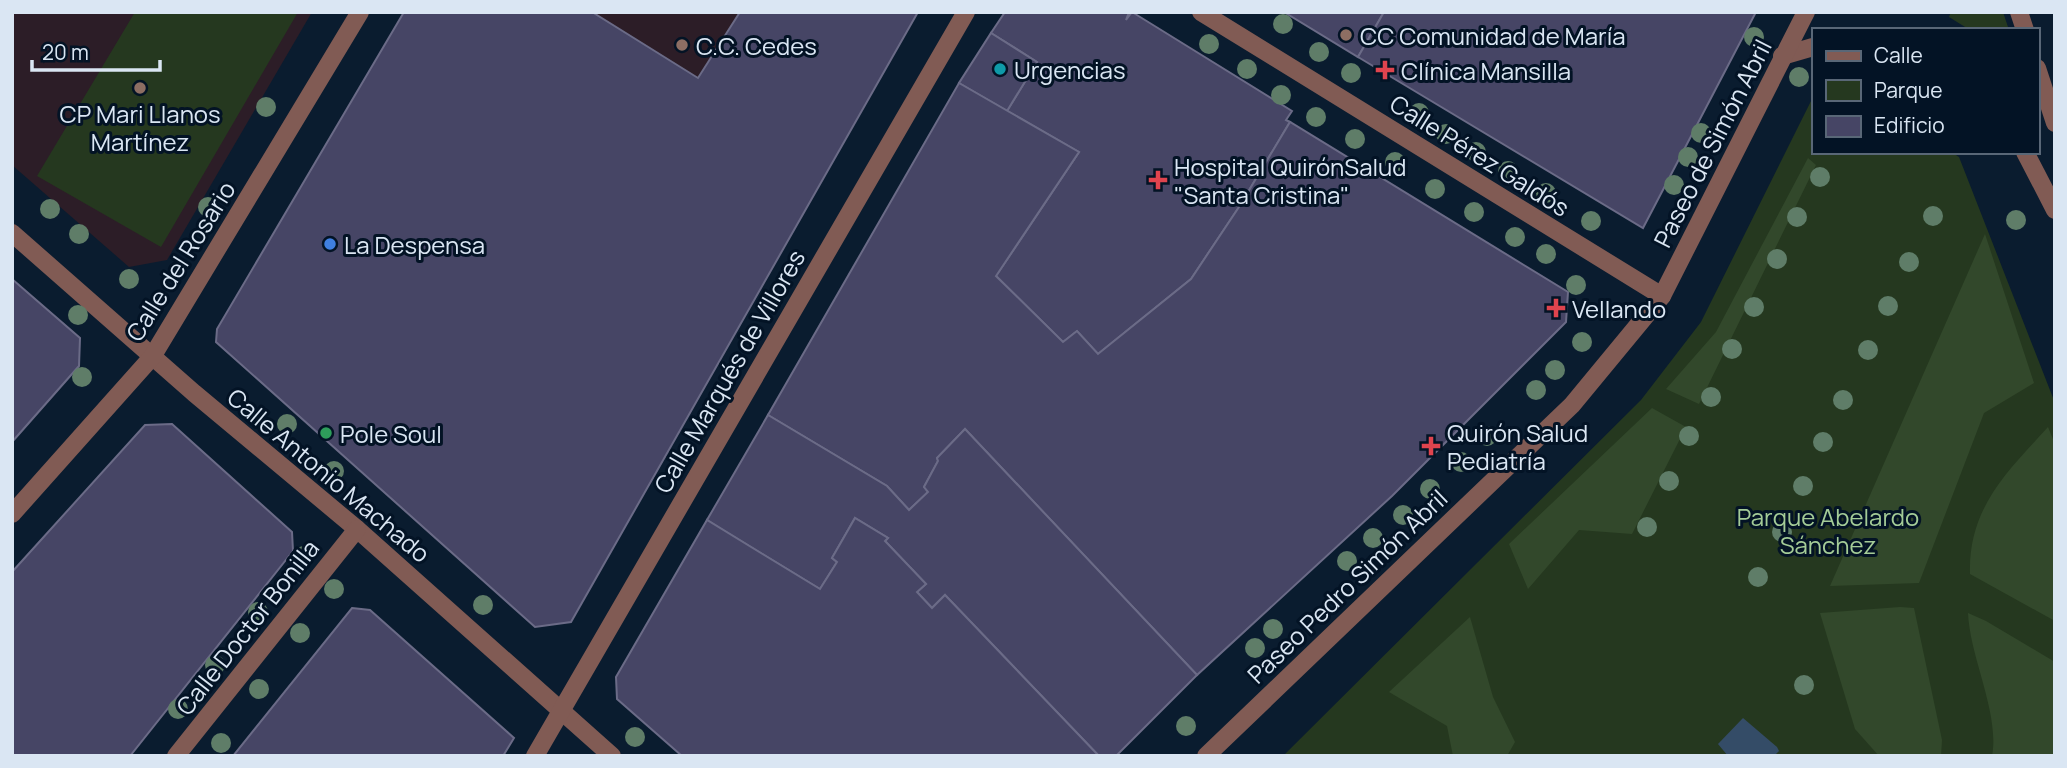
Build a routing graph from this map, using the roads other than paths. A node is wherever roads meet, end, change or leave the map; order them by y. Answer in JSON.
{"nodes":[{"id":1,"x":360,"y":12,"type":"edge"},
{"id":2,"x":966,"y":12,"type":"edge"},
{"id":3,"x":1201,"y":12,"type":"edge"},
{"id":4,"x":1805,"y":12,"type":"edge"},
{"id":5,"x":1812,"y":47,"type":"edge"},
{"id":6,"x":1782,"y":56,"type":"junction"},
{"id":7,"x":2039,"y":74,"type":"edge"},
{"id":8,"x":2055,"y":123,"type":"edge"},
{"id":9,"x":2026,"y":154,"type":"edge"},
{"id":10,"x":2055,"y":210,"type":"edge"},
{"id":11,"x":12,"y":233,"type":"edge"},
{"id":12,"x":1662,"y":296,"type":"junction"},
{"id":13,"x":152,"y":357,"type":"junction"},
{"id":14,"x":12,"y":514,"type":"edge"},
{"id":15,"x":357,"y":528,"type":"junction"},
{"id":16,"x":561,"y":710,"type":"junction"},
{"id":17,"x":176,"y":756,"type":"edge"},
{"id":18,"x":535,"y":756,"type":"edge"},
{"id":19,"x":612,"y":756,"type":"edge"},
{"id":20,"x":1206,"y":756,"type":"edge"}],
"edges":[{"from":1,"to":13,"type":"street","name":"Calle del Rosario"},
{"from":2,"to":16,"type":"street","name":"Calle Marqués de Villores"},
{"from":3,"to":12,"type":"street","name":"Calle Pérez Galdós"},
{"from":4,"to":6,"type":"street","name":"Paseo de Simón Abril"},
{"from":5,"to":6,"type":"street"},
{"from":6,"to":12,"type":"street","name":"Paseo de Simón Abril"},
{"from":7,"to":8,"type":"street"},
{"from":9,"to":10,"type":"street"},
{"from":11,"to":13,"type":"street","name":"Calle Antonio Machado"},
{"from":12,"to":20,"type":"street","name":"Paseo Pedro Simón Abril"},
{"from":13,"to":14,"type":"street","name":"Calle del Rosario"},
{"from":13,"to":15,"type":"street","name":"Calle Antonio Machado"},
{"from":15,"to":16,"type":"street","name":"Calle Antonio Machado"},
{"from":15,"to":17,"type":"street","name":"Calle Doctor Bonilla"},
{"from":16,"to":18,"type":"street","name":"Calle Marqués de Villores"},
{"from":16,"to":19,"type":"street","name":"Calle Antonio Machado"}]}
